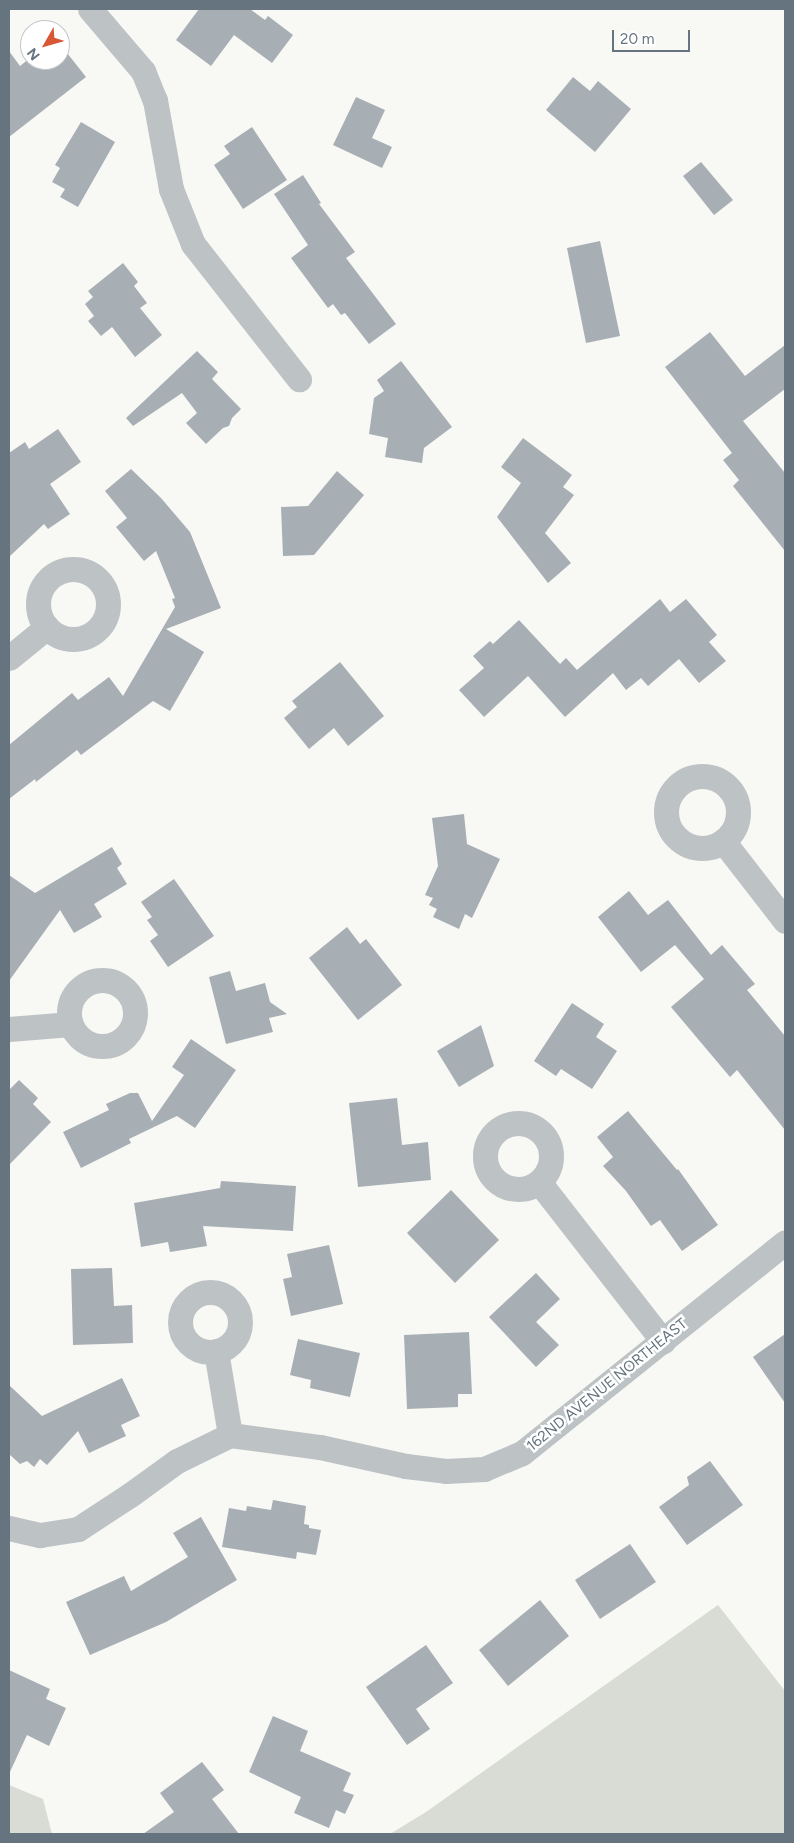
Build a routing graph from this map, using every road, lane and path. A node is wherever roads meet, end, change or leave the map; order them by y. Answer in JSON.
{"nodes":[{"id":1,"x":90,"y":9,"type":"edge"},
{"id":2,"x":299,"y":378,"type":"dead end"},
{"id":3,"x":48,"y":627,"type":"dead end"},
{"id":4,"x":9,"y":658,"type":"edge"},
{"id":5,"x":724,"y":841,"type":"dead end"},
{"id":6,"x":785,"y":921,"type":"edge"},
{"id":7,"x":71,"y":1024,"type":"dead end"},
{"id":8,"x":9,"y":1029,"type":"edge"},
{"id":9,"x":539,"y":1182,"type":"dead end"},
{"id":10,"x":785,"y":1242,"type":"edge"},
{"id":11,"x":663,"y":1341,"type":"junction"},
{"id":12,"x":216,"y":1351,"type":"dead end"},
{"id":13,"x":230,"y":1435,"type":"junction"},
{"id":14,"x":9,"y":1528,"type":"edge"}],
"edges":[{"from":1,"to":2,"type":"street"},
{"from":3,"to":4,"type":"street"},
{"from":5,"to":6,"type":"street"},
{"from":7,"to":8,"type":"street"},
{"from":9,"to":11,"type":"street"},
{"from":10,"to":11,"type":"street","name":"162ND AVENUE NORTHEAST"},
{"from":11,"to":13,"type":"street","name":"162ND AVENUE NORTHEAST"},
{"from":12,"to":13,"type":"street"},
{"from":13,"to":14,"type":"street"}]}
